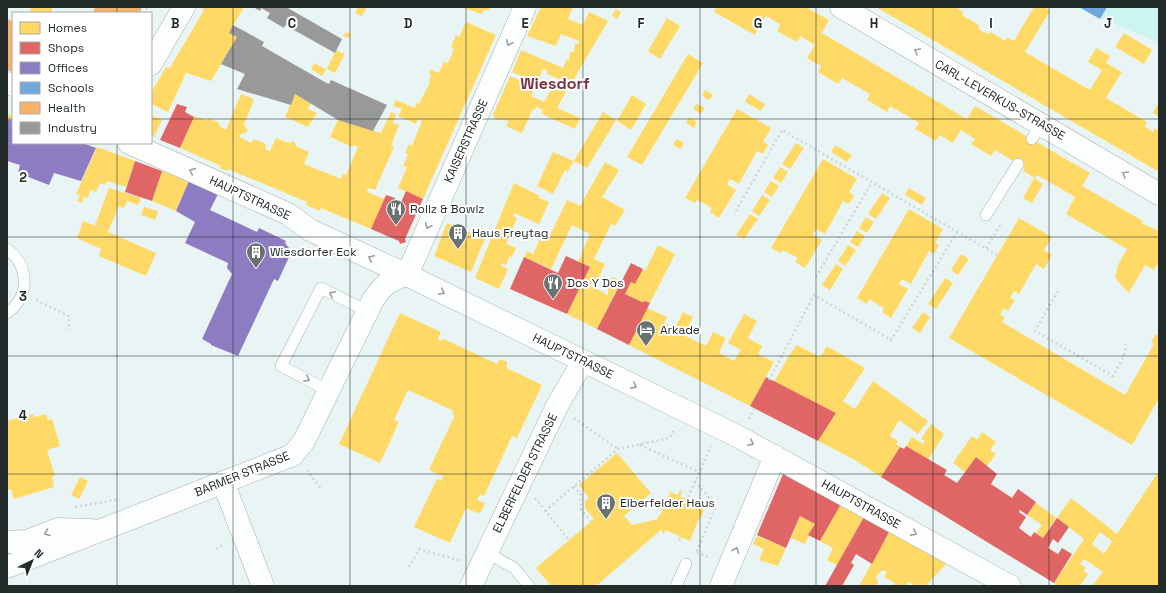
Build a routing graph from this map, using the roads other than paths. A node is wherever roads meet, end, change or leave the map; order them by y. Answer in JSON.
{"nodes":[{"id":1,"x":184,"y":7,"type":"edge"},
{"id":2,"x":525,"y":7,"type":"edge"},
{"id":3,"x":841,"y":7,"type":"edge"},
{"id":4,"x":152,"y":62,"type":"edge"},
{"id":5,"x":131,"y":144,"type":"edge"},
{"id":6,"x":1018,"y":164,"type":"dead end"},
{"id":7,"x":1159,"y":194,"type":"edge"},
{"id":8,"x":986,"y":215,"type":"dead end"},
{"id":9,"x":7,"y":249,"type":"edge"},
{"id":10,"x":407,"y":275,"type":"junction"},
{"id":11,"x":367,"y":311,"type":"junction"},
{"id":12,"x":7,"y":314,"type":"edge"},
{"id":13,"x":582,"y":361,"type":"junction"},
{"id":14,"x":329,"y":390,"type":"junction"},
{"id":15,"x":774,"y":456,"type":"junction"},
{"id":16,"x":223,"y":482,"type":"junction"},
{"id":17,"x":100,"y":530,"type":"junction"},
{"id":18,"x":7,"y":542,"type":"edge"},
{"id":19,"x":483,"y":559,"type":"junction"},
{"id":20,"x":686,"y":564,"type":"road end"},
{"id":21,"x":7,"y":567,"type":"edge"},
{"id":22,"x":263,"y":586,"type":"edge"},
{"id":23,"x":471,"y":586,"type":"edge"},
{"id":24,"x":529,"y":586,"type":"edge"},
{"id":25,"x":676,"y":586,"type":"edge"},
{"id":26,"x":721,"y":586,"type":"edge"},
{"id":27,"x":1010,"y":586,"type":"edge"}],
"edges":[{"from":1,"to":4,"type":"street"},
{"from":2,"to":10,"type":"street","name":"KAISERSTRASSE","one_way":true},
{"from":7,"to":3,"type":"street","name":"CARL-LEVERKUS-STRASSE","one_way":true},
{"from":10,"to":5,"type":"street","name":"HAUPTSTRASSE","one_way":true},
{"from":6,"to":8,"type":"lane"},
{"from":9,"to":12,"type":"lane"},
{"from":10,"to":11,"type":"street","name":"BARMER STRASSE"},
{"from":10,"to":13,"type":"street","name":"HAUPTSTRASSE","one_way":true},
{"from":11,"to":14,"type":"street","name":"BARMER STRASSE"},
{"from":11,"to":14,"type":"lane","one_way":true},
{"from":13,"to":15,"type":"street","name":"HAUPTSTRASSE","one_way":true},
{"from":13,"to":19,"type":"street","name":"ELBERFELDER STRASSE"},
{"from":14,"to":16,"type":"street","name":"BARMER STRASSE"},
{"from":26,"to":15,"type":"street","one_way":true},
{"from":15,"to":27,"type":"street","name":"HAUPTSTRASSE","one_way":true},
{"from":16,"to":17,"type":"street","name":"BARMER STRASSE"},
{"from":16,"to":22,"type":"street"},
{"from":17,"to":18,"type":"street","name":"BARMER STRASSE","one_way":true},
{"from":17,"to":21,"type":"street","name":"BARMER STRASSE"},
{"from":19,"to":23,"type":"street","name":"ELBERFELDER STRASSE"},
{"from":19,"to":24,"type":"lane"},
{"from":20,"to":25,"type":"lane"}]}
